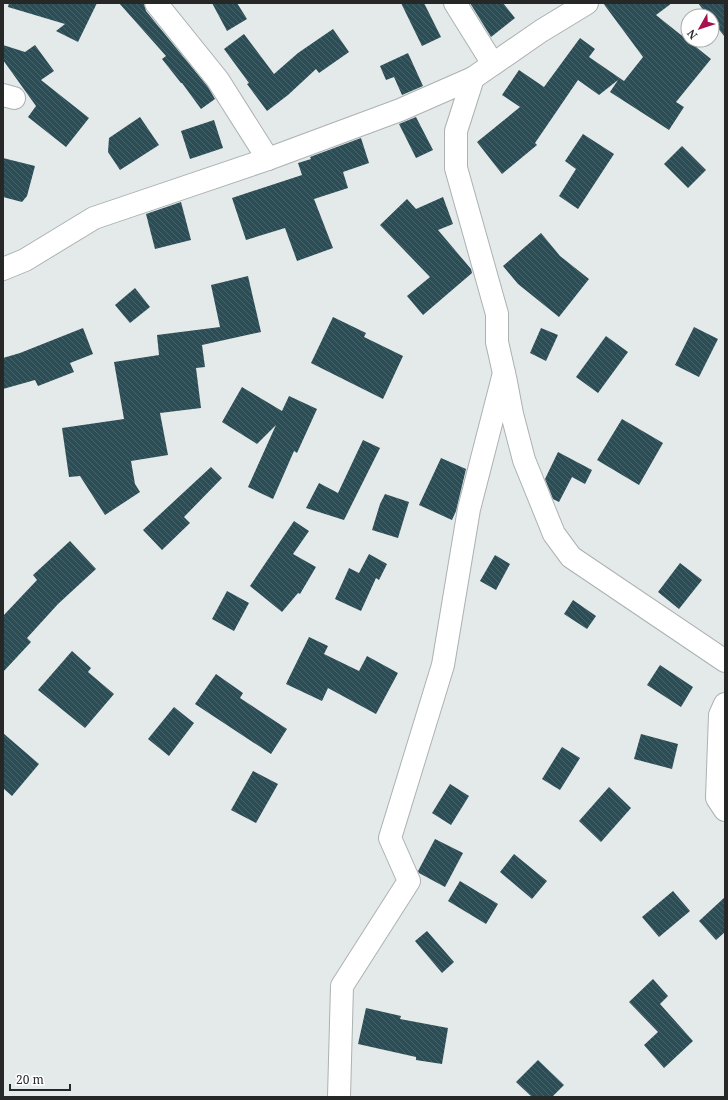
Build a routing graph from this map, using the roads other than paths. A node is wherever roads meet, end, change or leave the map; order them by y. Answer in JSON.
{"nodes":[{"id":1,"x":156,"y":3,"type":"edge"},
{"id":2,"x":455,"y":3,"type":"edge"},
{"id":3,"x":587,"y":3,"type":"edge"},
{"id":4,"x":493,"y":64,"type":"junction"},
{"id":5,"x":473,"y":78,"type":"junction"},
{"id":6,"x":268,"y":159,"type":"junction"},
{"id":7,"x":3,"y":269,"type":"edge"},
{"id":8,"x":504,"y":373,"type":"junction"},
{"id":9,"x":725,"y":661,"type":"edge"},
{"id":10,"x":725,"y":704,"type":"edge"},
{"id":11,"x":725,"y":810,"type":"edge"},
{"id":12,"x":339,"y":1097,"type":"edge"}],
"edges":[{"from":1,"to":6,"type":"street"},
{"from":2,"to":4,"type":"street"},
{"from":3,"to":4,"type":"street"},
{"from":4,"to":5,"type":"street"},
{"from":5,"to":6,"type":"street"},
{"from":5,"to":8,"type":"street"},
{"from":6,"to":7,"type":"street"},
{"from":8,"to":9,"type":"street"},
{"from":8,"to":12,"type":"street"},
{"from":10,"to":11,"type":"street"}]}
